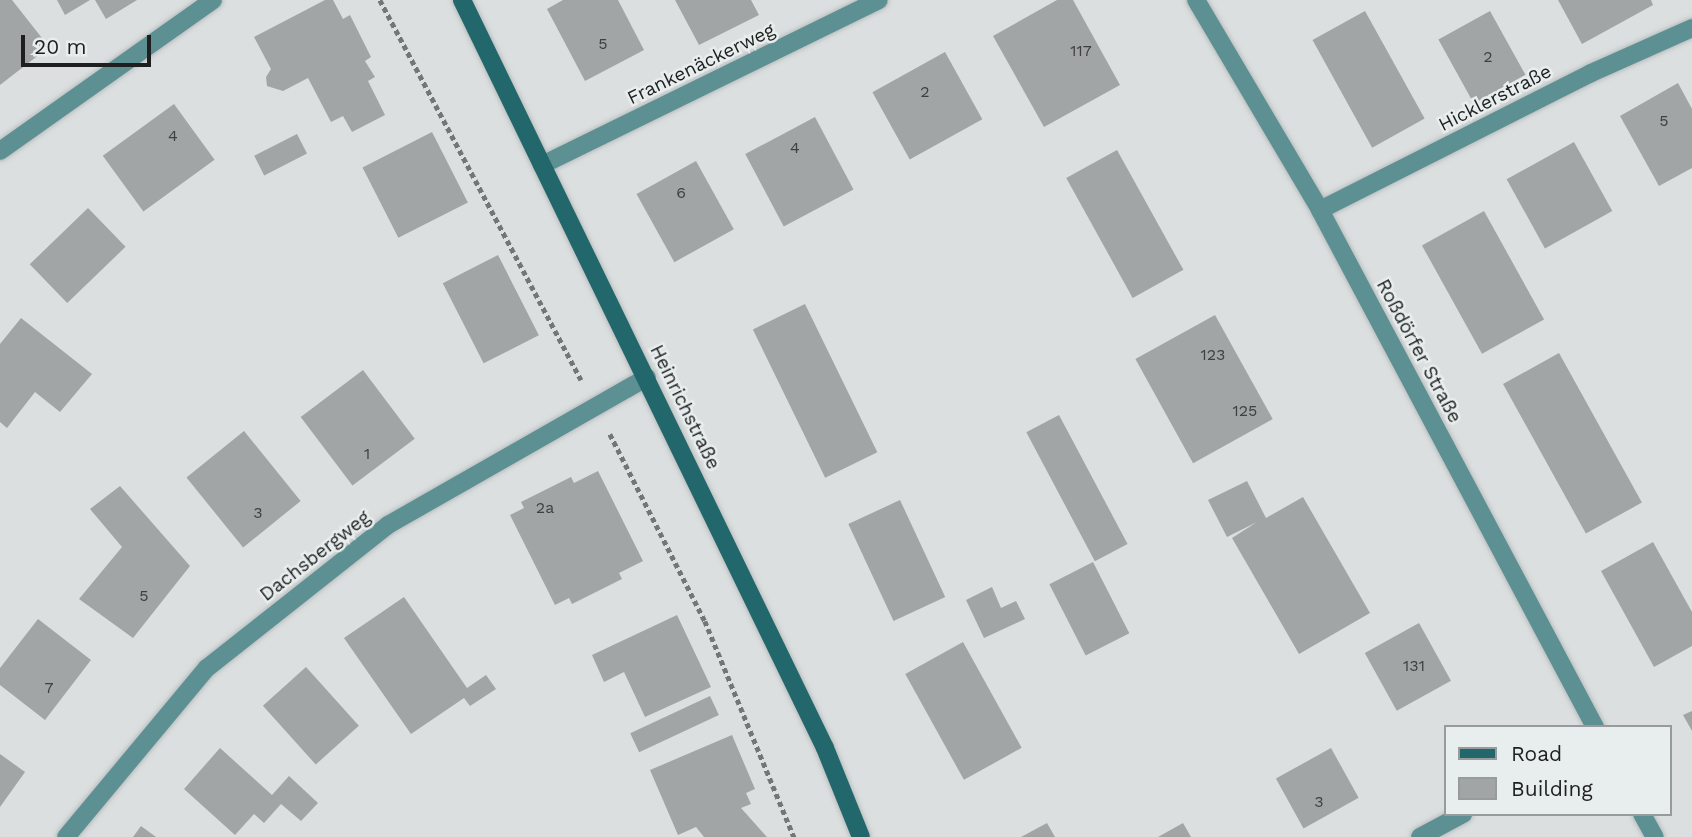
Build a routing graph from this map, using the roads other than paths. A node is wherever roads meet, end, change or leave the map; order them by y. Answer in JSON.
{"nodes":[{"id":1,"x":213,"y":0,"type":"edge"},
{"id":2,"x":463,"y":0,"type":"edge"},
{"id":3,"x":879,"y":0,"type":"edge"},
{"id":4,"x":1196,"y":0,"type":"edge"},
{"id":5,"x":1692,"y":28,"type":"edge"},
{"id":6,"x":0,"y":151,"type":"edge"},
{"id":7,"x":542,"y":165,"type":"junction"},
{"id":8,"x":1321,"y":210,"type":"junction"},
{"id":9,"x":647,"y":377,"type":"junction"},
{"id":10,"x":1594,"y":725,"type":"edge"},
{"id":11,"x":1459,"y":816,"type":"edge"},
{"id":12,"x":1643,"y":816,"type":"edge"},
{"id":13,"x":66,"y":837,"type":"edge"},
{"id":14,"x":861,"y":837,"type":"edge"},
{"id":15,"x":1420,"y":837,"type":"edge"},
{"id":16,"x":1655,"y":837,"type":"edge"}],
"edges":[{"from":1,"to":6,"type":"street"},
{"from":2,"to":7,"type":"main road","name":"Heinrichstraße"},
{"from":3,"to":7,"type":"street","name":"Frankenäckerweg"},
{"from":4,"to":8,"type":"street","name":"Roßdörfer Straße"},
{"from":5,"to":8,"type":"street","name":"Hicklerstraße"},
{"from":7,"to":9,"type":"main road","name":"Heinrichstraße"},
{"from":8,"to":10,"type":"street","name":"Roßdörfer Straße"},
{"from":9,"to":13,"type":"street","name":"Dachsbergweg"},
{"from":9,"to":14,"type":"main road","name":"Heinrichstraße"},
{"from":11,"to":15,"type":"street"},
{"from":12,"to":16,"type":"street"}]}
